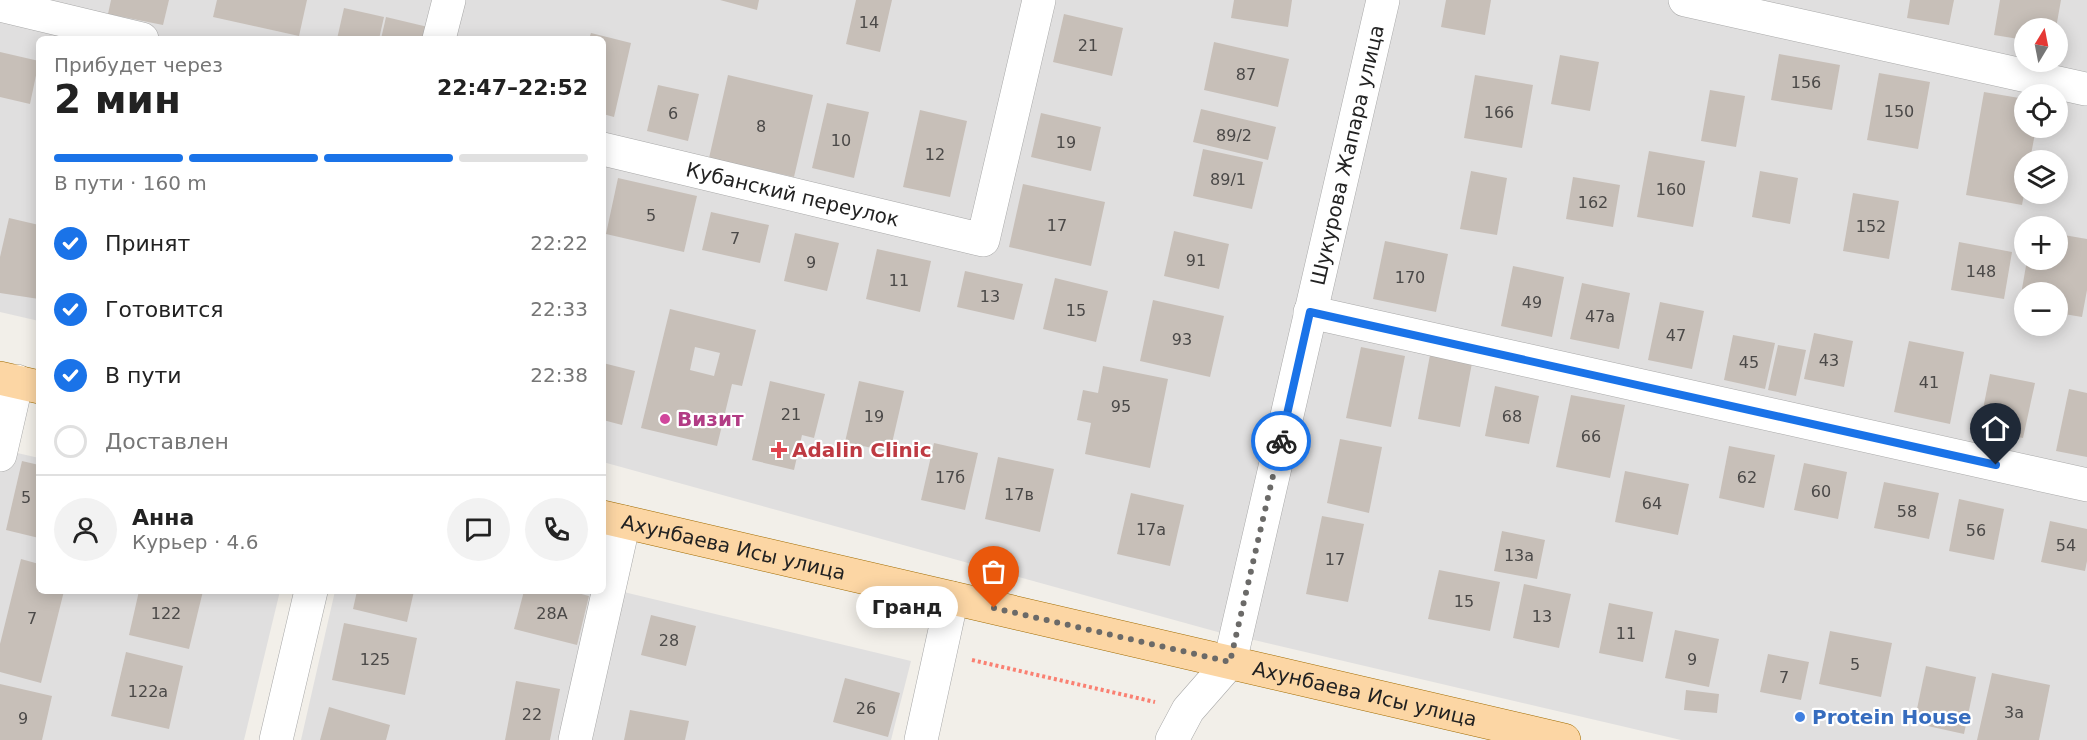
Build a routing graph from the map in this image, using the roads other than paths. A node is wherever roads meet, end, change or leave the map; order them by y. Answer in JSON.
{"nodes":[{"id":1,"x":449,"y":0,"type":"edge"},
{"id":2,"x":1039,"y":0,"type":"edge"},
{"id":3,"x":1383,"y":0,"type":"edge"},
{"id":4,"x":1685,"y":0,"type":"edge"},
{"id":5,"x":0,"y":5,"type":"edge"},
{"id":6,"x":129,"y":36,"type":"edge"},
{"id":7,"x":440,"y":36,"type":"edge"},
{"id":8,"x":2085,"y":89,"type":"dead end"},
{"id":9,"x":606,"y":150,"type":"edge"},
{"id":10,"x":1310,"y":312,"type":"junction"},
{"id":11,"x":19,"y":382,"type":"edge"},
{"id":12,"x":0,"y":454,"type":"edge"},
{"id":13,"x":2087,"y":485,"type":"edge"},
{"id":14,"x":614,"y":520,"type":"edge"},
{"id":15,"x":606,"y":566,"type":"edge"},
{"id":16,"x":310,"y":594,"type":"edge"},
{"id":17,"x":601,"y":594,"type":"edge"},
{"id":18,"x":952,"y":598,"type":"junction"},
{"id":19,"x":1230,"y":662,"type":"junction"},
{"id":20,"x":1182,"y":732,"type":"edge"},
{"id":21,"x":276,"y":740,"type":"edge"},
{"id":22,"x":576,"y":740,"type":"edge"},
{"id":23,"x":921,"y":740,"type":"edge"},
{"id":24,"x":1564,"y":740,"type":"edge"}],
"edges":[{"from":1,"to":7,"type":"street"},
{"from":2,"to":9,"type":"street","name":"Кубанский переулок"},
{"from":3,"to":10,"type":"street","name":"Шукурова Жапара улица"},
{"from":4,"to":8,"type":"street"},
{"from":5,"to":6,"type":"street"},
{"from":10,"to":13,"type":"street"},
{"from":10,"to":19,"type":"street","name":"Шукурова Жапара улица"},
{"from":11,"to":12,"type":"street"},
{"from":14,"to":15,"type":"street"},
{"from":14,"to":18,"type":"main road","name":"Ахунбаева Исы улица"},
{"from":16,"to":21,"type":"street"},
{"from":17,"to":22,"type":"street"},
{"from":18,"to":19,"type":"main road","name":"Ахунбаева Исы улица"},
{"from":18,"to":23,"type":"street"},
{"from":19,"to":20,"type":"street"},
{"from":19,"to":24,"type":"main road","name":"Ахунбаева Исы улица"}]}
